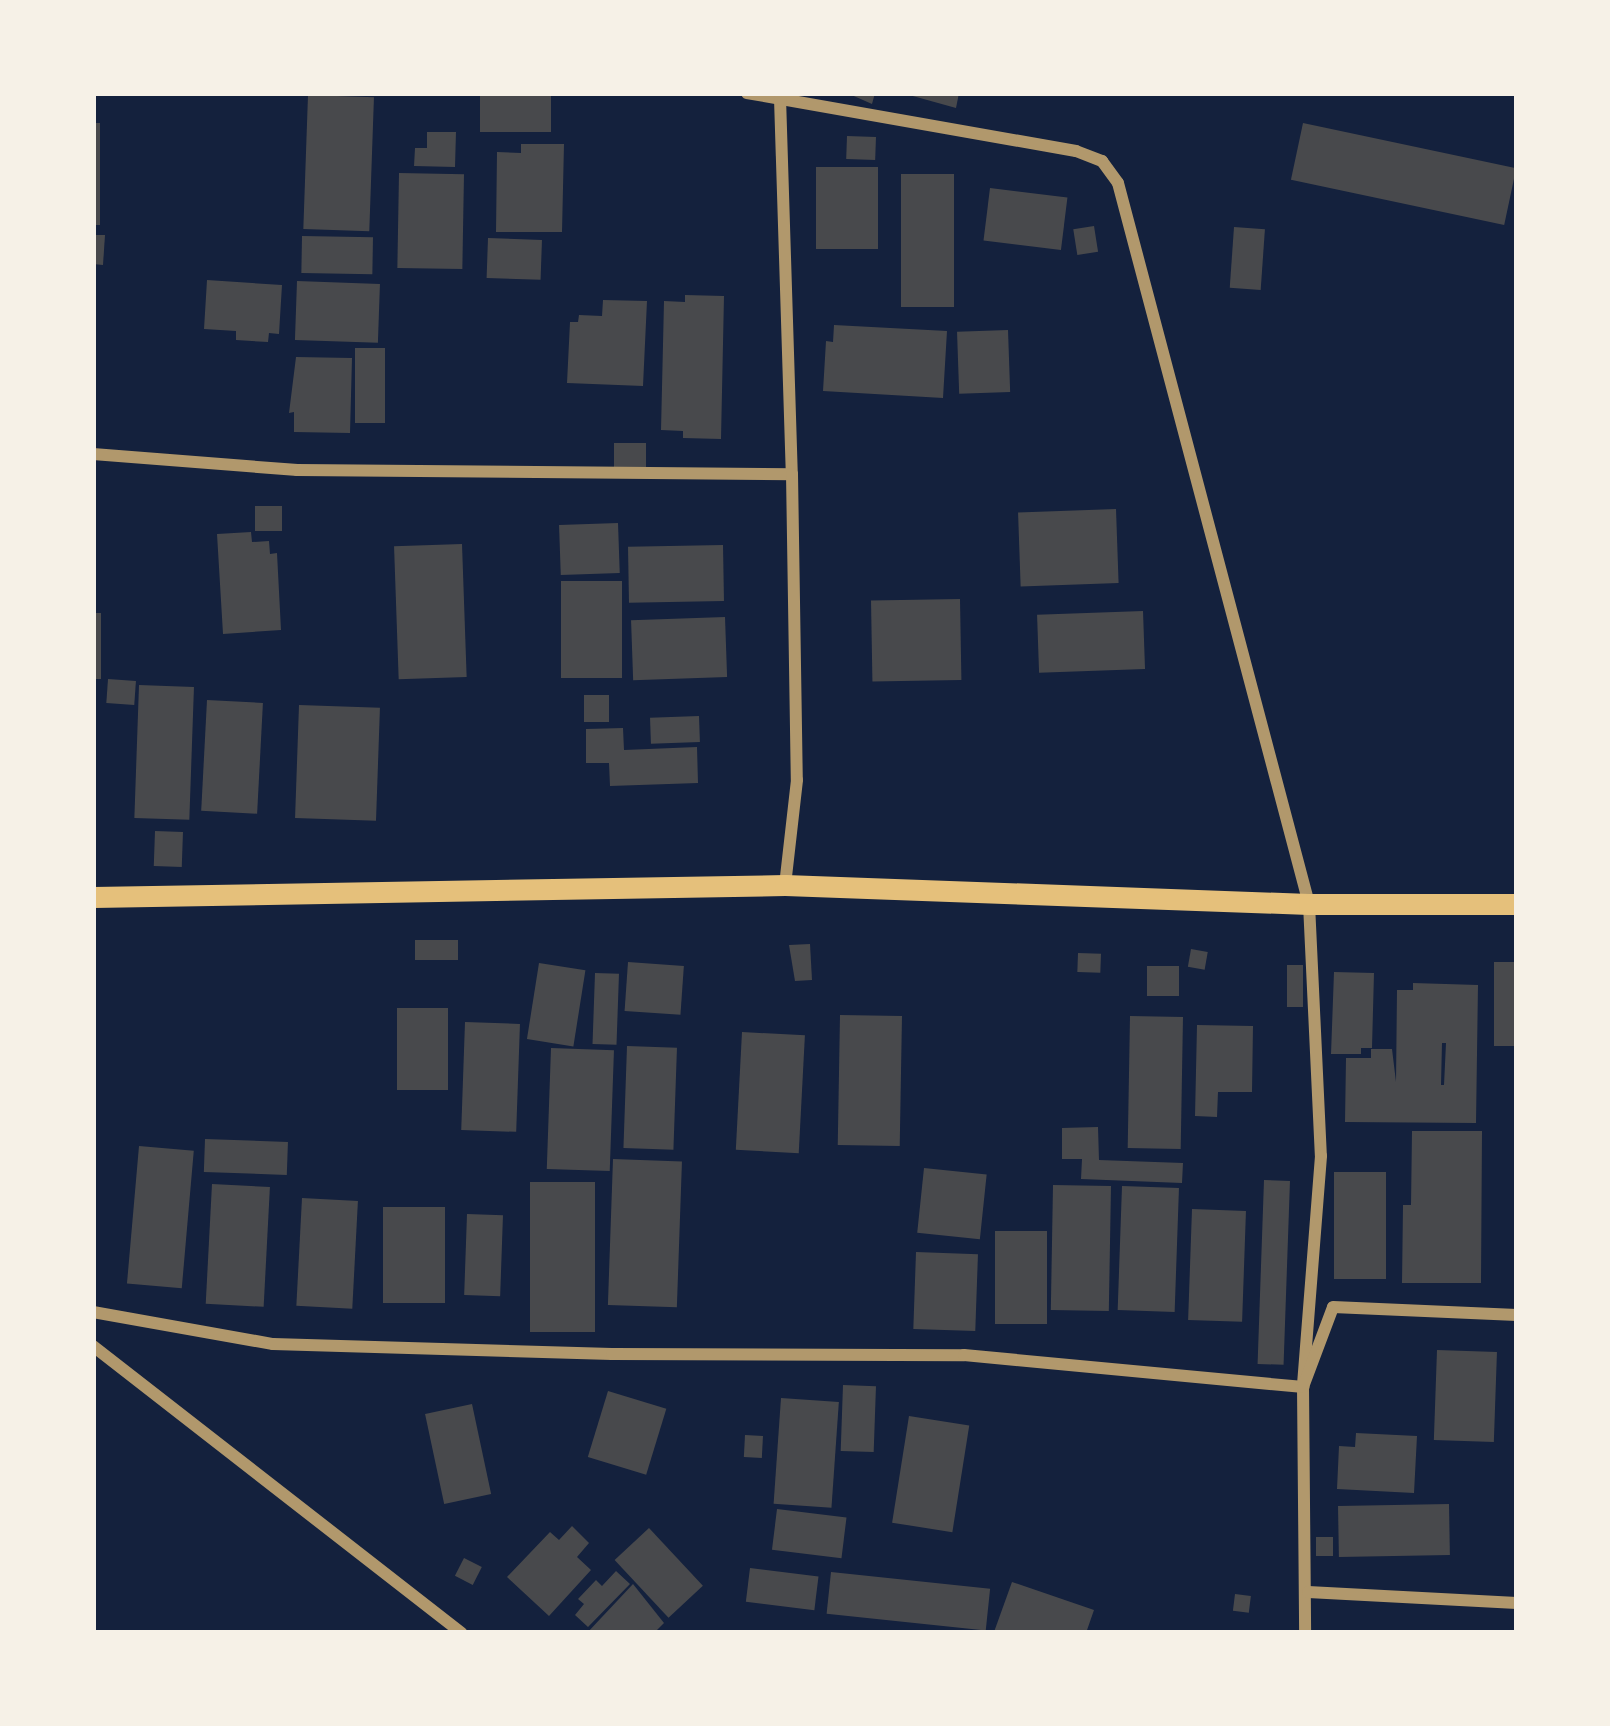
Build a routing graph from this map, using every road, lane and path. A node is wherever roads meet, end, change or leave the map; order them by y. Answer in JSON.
{"nodes":[{"id":1,"x":747,"y":93,"type":"edge"},
{"id":2,"x":780,"y":98,"type":"junction"},
{"id":3,"x":93,"y":454,"type":"edge"},
{"id":4,"x":792,"y":474,"type":"junction"},
{"id":5,"x":785,"y":885,"type":"junction"},
{"id":6,"x":93,"y":896,"type":"edge"},
{"id":7,"x":1310,"y":904,"type":"junction"},
{"id":8,"x":1517,"y":904,"type":"edge"},
{"id":9,"x":93,"y":1312,"type":"edge"},
{"id":10,"x":1517,"y":1315,"type":"edge"},
{"id":11,"x":93,"y":1346,"type":"edge"},
{"id":12,"x":1303,"y":1387,"type":"junction"},
{"id":13,"x":1308,"y":1592,"type":"junction"},
{"id":14,"x":1517,"y":1604,"type":"edge"},
{"id":15,"x":462,"y":1633,"type":"edge"},
{"id":16,"x":1306,"y":1633,"type":"edge"}],
"edges":[{"from":1,"to":2,"type":"street"},
{"from":2,"to":4,"type":"street"},
{"from":2,"to":7,"type":"street"},
{"from":3,"to":4,"type":"street"},
{"from":4,"to":5,"type":"street"},
{"from":5,"to":6,"type":"main road"},
{"from":5,"to":7,"type":"main road"},
{"from":7,"to":8,"type":"main road"},
{"from":7,"to":12,"type":"street"},
{"from":9,"to":12,"type":"street"},
{"from":10,"to":12,"type":"street"},
{"from":11,"to":15,"type":"street"},
{"from":12,"to":13,"type":"street"},
{"from":13,"to":14,"type":"street"},
{"from":13,"to":16,"type":"street"}]}
